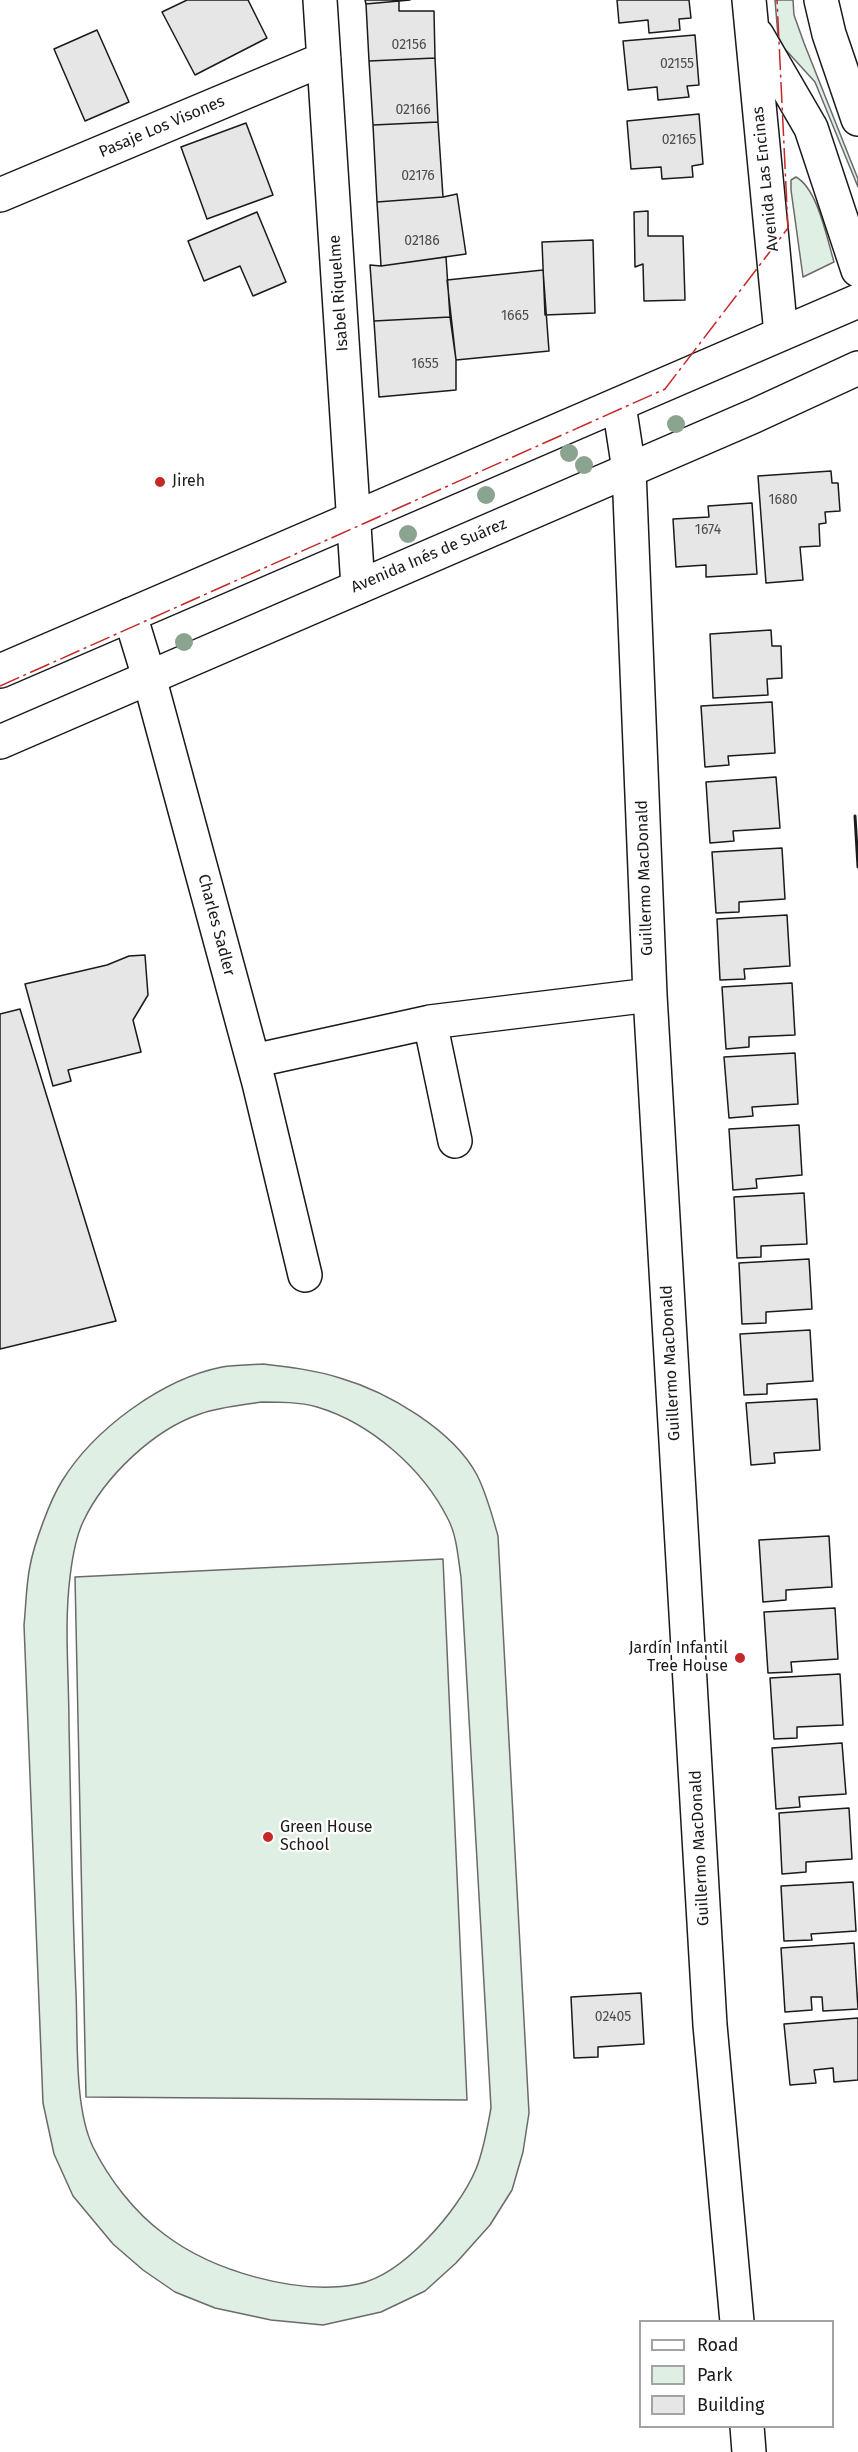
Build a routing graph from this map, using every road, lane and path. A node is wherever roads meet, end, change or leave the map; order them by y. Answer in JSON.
{"nodes":[{"id":1,"x":320,"y":0,"type":"edge"},
{"id":2,"x":821,"y":0,"type":"edge"},
{"id":3,"x":750,"y":11,"type":"edge"},
{"id":4,"x":324,"y":59,"type":"junction"},
{"id":5,"x":858,"y":119,"type":"edge"},
{"id":6,"x":0,"y":195,"type":"edge"},
{"id":7,"x":858,"y":270,"type":"edge"},
{"id":8,"x":858,"y":301,"type":"edge"},
{"id":9,"x":781,"y":334,"type":"junction"},
{"id":10,"x":858,"y":368,"type":"edge"},
{"id":11,"x":619,"y":405,"type":"junction"},
{"id":12,"x":629,"y":470,"type":"junction"},
{"id":13,"x":355,"y":519,"type":"junction"},
{"id":14,"x":358,"y":587,"type":"junction"},
{"id":15,"x":130,"y":615,"type":"junction"},
{"id":16,"x":0,"y":671,"type":"edge"},
{"id":17,"x":149,"y":677,"type":"junction"},
{"id":18,"x":0,"y":742,"type":"edge"},
{"id":19,"x":650,"y":995,"type":"junction"},
{"id":20,"x":430,"y":1022,"type":"junction"},
{"id":21,"x":253,"y":1060,"type":"junction"},
{"id":22,"x":454,"y":1141,"type":"dead end"},
{"id":23,"x":304,"y":1275,"type":"dead end"},
{"id":24,"x":737,"y":2320,"type":"edge"},
{"id":25,"x":747,"y":2428,"type":"edge"},
{"id":26,"x":749,"y":2452,"type":"edge"}],
"edges":[{"from":1,"to":4,"type":"street","name":"Isabel Riquelme"},
{"from":2,"to":5,"type":"street"},
{"from":3,"to":7,"type":"street","name":"Avenida Las Encinas"},
{"from":3,"to":9,"type":"street","name":"Avenida Las Encinas"},
{"from":4,"to":6,"type":"street","name":"Pasaje Los Visones"},
{"from":4,"to":13,"type":"street","name":"Isabel Riquelme"},
{"from":8,"to":9,"type":"street"},
{"from":9,"to":11,"type":"street"},
{"from":10,"to":12,"type":"street","name":"Avenida Inés de Suárez"},
{"from":11,"to":12,"type":"street","name":"Guillermo MacDonald"},
{"from":11,"to":13,"type":"street"},
{"from":12,"to":14,"type":"street","name":"Avenida Inés de Suárez"},
{"from":12,"to":19,"type":"street","name":"Guillermo MacDonald"},
{"from":13,"to":14,"type":"street","name":"Isabel Riquelme"},
{"from":13,"to":15,"type":"street"},
{"from":14,"to":17,"type":"street","name":"Avenida Inés de Suárez"},
{"from":15,"to":16,"type":"street"},
{"from":15,"to":17,"type":"street","name":"Charles Sadler"},
{"from":17,"to":18,"type":"street","name":"Avenida Inés de Suárez"},
{"from":17,"to":21,"type":"street","name":"Charles Sadler"},
{"from":19,"to":20,"type":"street"},
{"from":19,"to":24,"type":"street","name":"Guillermo MacDonald"},
{"from":20,"to":21,"type":"street"},
{"from":20,"to":22,"type":"street"},
{"from":21,"to":23,"type":"street","name":"Charles Sadler"},
{"from":25,"to":26,"type":"street"}]}
